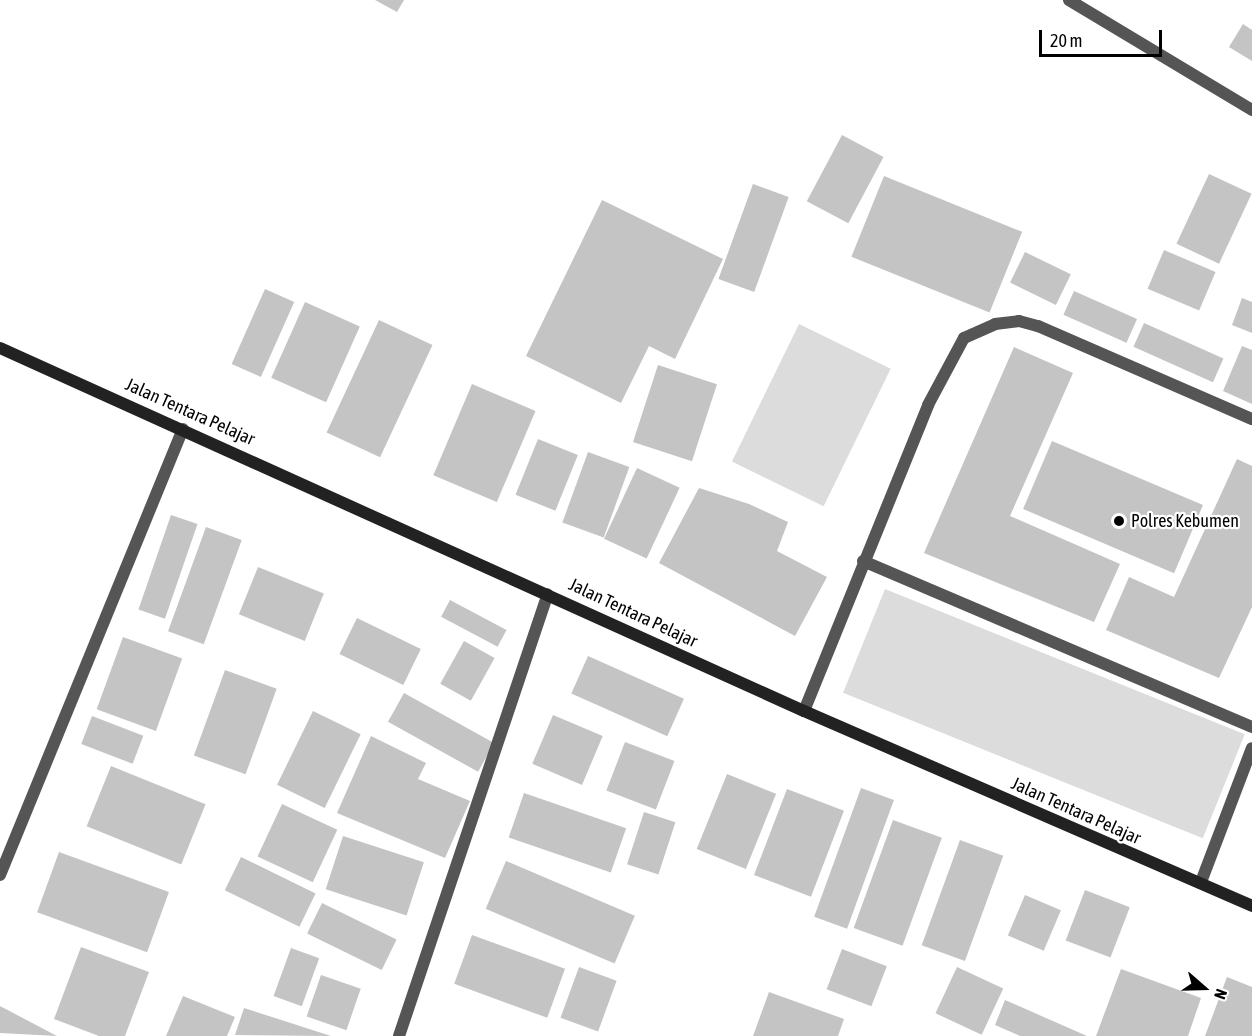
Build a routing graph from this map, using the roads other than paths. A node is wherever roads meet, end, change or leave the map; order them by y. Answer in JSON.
{"nodes":[{"id":1,"x":1069,"y":0,"type":"edge"},
{"id":2,"x":1252,"y":110,"type":"edge"},
{"id":3,"x":0,"y":348,"type":"edge"},
{"id":4,"x":1252,"y":419,"type":"edge"},
{"id":5,"x":183,"y":429,"type":"junction"},
{"id":6,"x":863,"y":561,"type":"junction"},
{"id":7,"x":548,"y":594,"type":"junction"},
{"id":8,"x":804,"y":711,"type":"junction"},
{"id":9,"x":1252,"y":727,"type":"edge"},
{"id":10,"x":1252,"y":748,"type":"edge"},
{"id":11,"x":0,"y":875,"type":"edge"},
{"id":12,"x":1201,"y":882,"type":"junction"},
{"id":13,"x":1252,"y":906,"type":"edge"},
{"id":14,"x":399,"y":1036,"type":"edge"}],
"edges":[{"from":1,"to":2,"type":"street"},
{"from":3,"to":5,"type":"main road","name":"Jalan Tentara Pelajar"},
{"from":4,"to":6,"type":"street"},
{"from":5,"to":7,"type":"main road","name":"Jalan Tentara Pelajar"},
{"from":5,"to":11,"type":"street"},
{"from":6,"to":8,"type":"street"},
{"from":6,"to":9,"type":"street"},
{"from":7,"to":8,"type":"main road","name":"Jalan Tentara Pelajar"},
{"from":7,"to":14,"type":"street"},
{"from":8,"to":12,"type":"main road","name":"Jalan Tentara Pelajar"},
{"from":10,"to":12,"type":"street"},
{"from":12,"to":13,"type":"main road","name":"Jalan Tentara Pelajar"}]}
